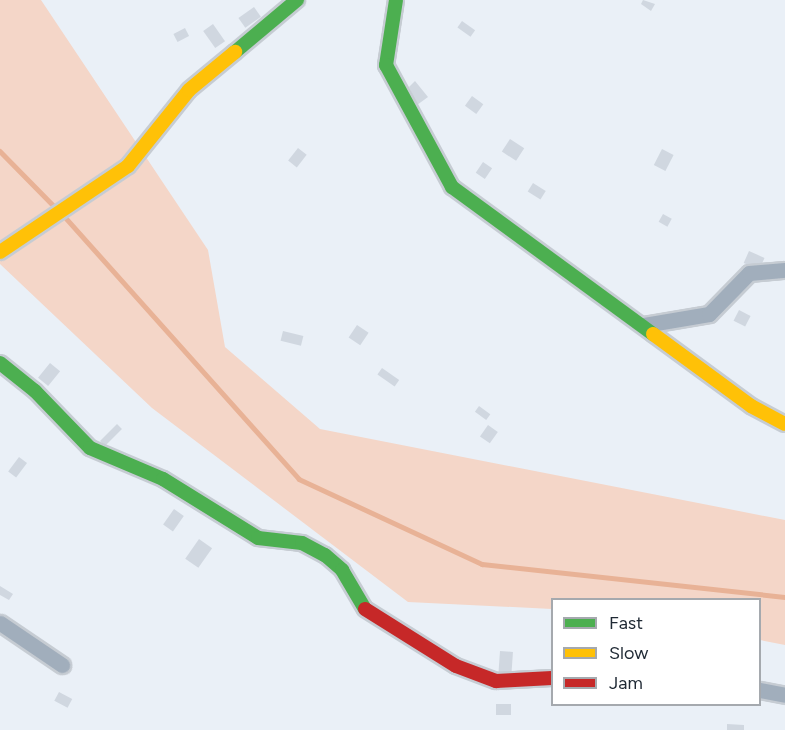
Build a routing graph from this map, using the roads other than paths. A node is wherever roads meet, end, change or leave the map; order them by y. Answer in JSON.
{"nodes":[{"id":1,"x":297,"y":0,"type":"edge"},
{"id":2,"x":396,"y":0,"type":"edge"},
{"id":3,"x":0,"y":252,"type":"edge"},
{"id":4,"x":785,"y":270,"type":"edge"},
{"id":5,"x":644,"y":324,"type":"junction"},
{"id":6,"x":0,"y":363,"type":"edge"},
{"id":7,"x":785,"y":424,"type":"edge"},
{"id":8,"x":0,"y":623,"type":"edge"},
{"id":9,"x":62,"y":665,"type":"dead end"},
{"id":10,"x":551,"y":678,"type":"edge"},
{"id":11,"x":761,"y":690,"type":"edge"},
{"id":12,"x":785,"y":695,"type":"edge"}],
"edges":[{"from":1,"to":3,"type":"street"},
{"from":2,"to":5,"type":"street"},
{"from":4,"to":5,"type":"street"},
{"from":5,"to":7,"type":"street"},
{"from":6,"to":10,"type":"street"},
{"from":8,"to":9,"type":"street"},
{"from":11,"to":12,"type":"street"}]}
